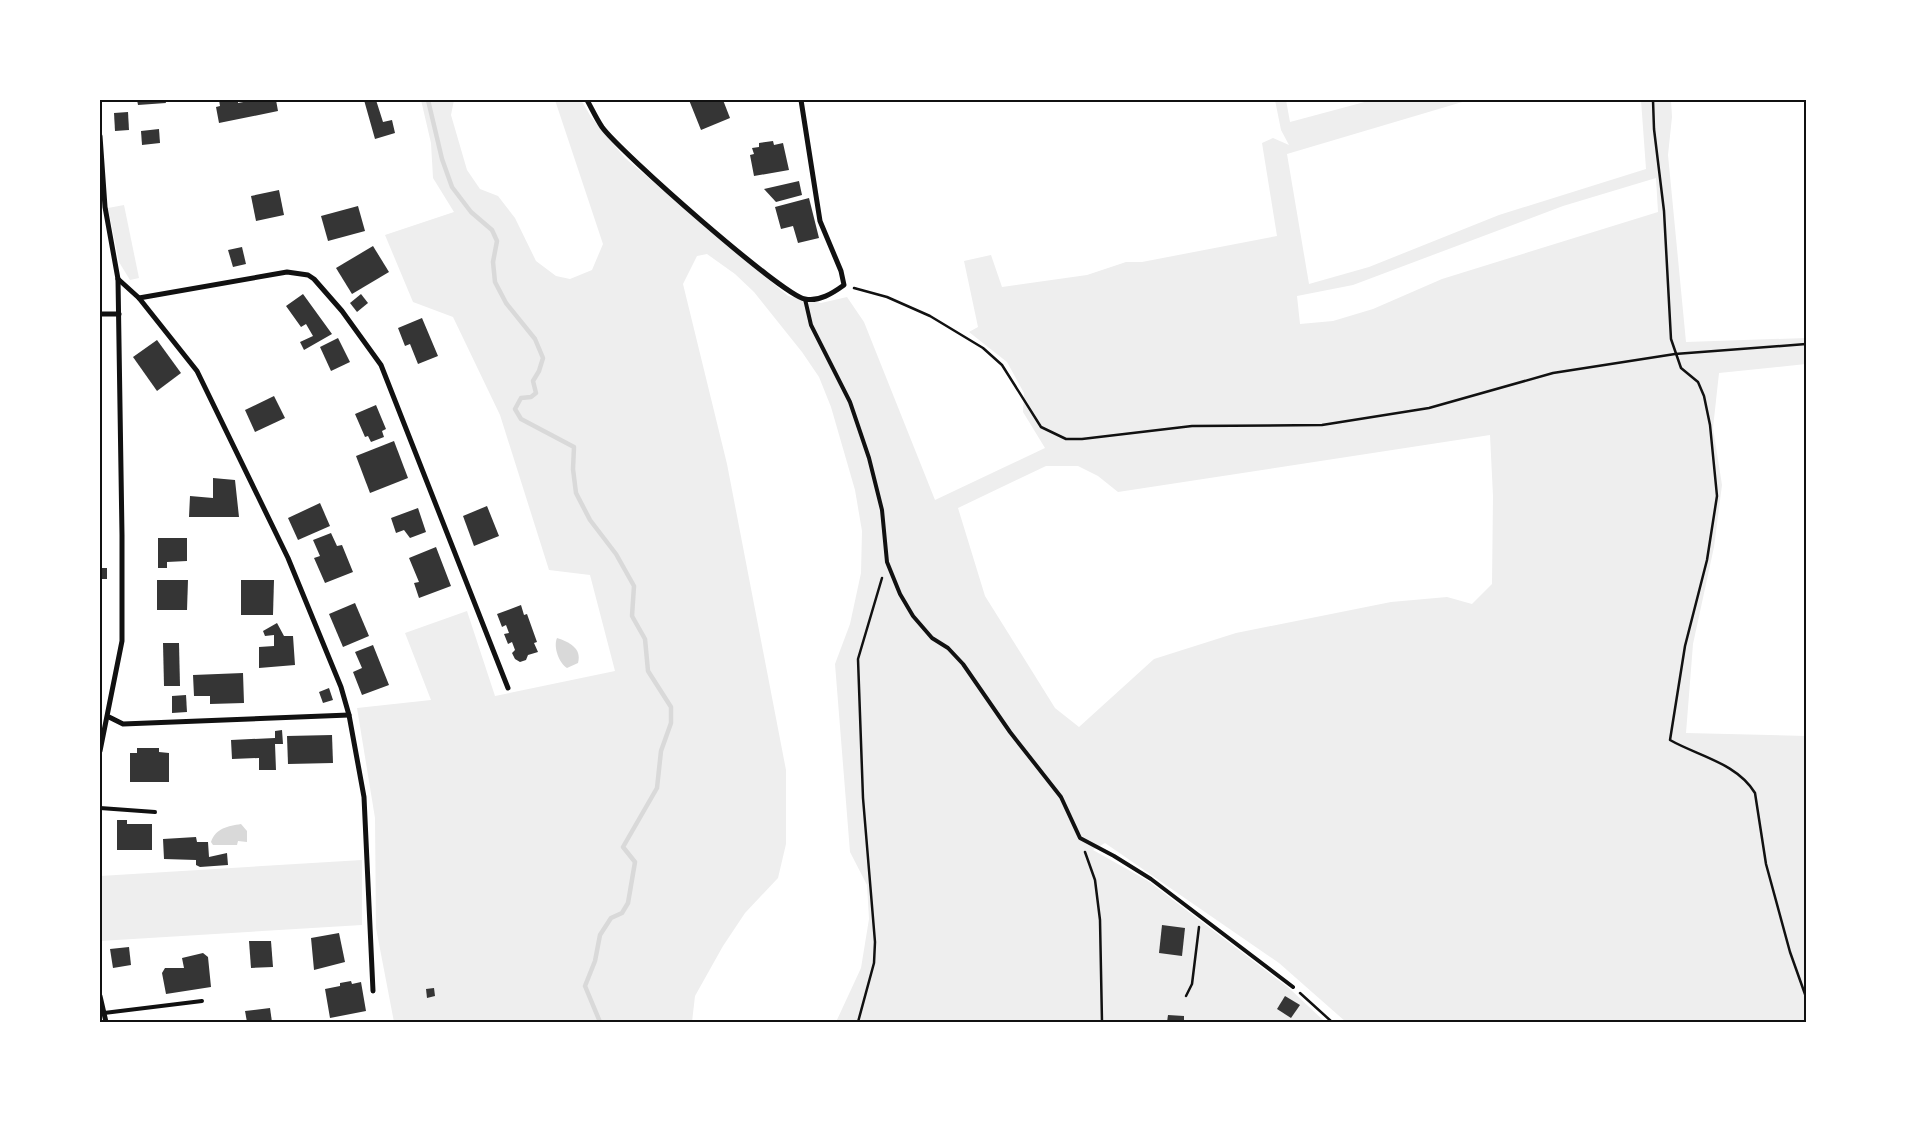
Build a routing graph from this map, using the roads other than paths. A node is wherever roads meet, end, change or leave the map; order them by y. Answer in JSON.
{"nodes":[{"id":1,"x":587,"y":100,"type":"edge"},
{"id":2,"x":801,"y":100,"type":"edge"},
{"id":3,"x":100,"y":136,"type":"edge"},
{"id":4,"x":118,"y":279,"type":"junction"},
{"id":5,"x":139,"y":298,"type":"junction"},
{"id":6,"x":805,"y":299,"type":"junction"},
{"id":7,"x":100,"y":314,"type":"edge"},
{"id":8,"x":119,"y":314,"type":"junction"},
{"id":9,"x":508,"y":688,"type":"dead end"},
{"id":10,"x":349,"y":715,"type":"junction"},
{"id":11,"x":109,"y":717,"type":"junction"},
{"id":12,"x":100,"y":752,"type":"edge"},
{"id":13,"x":100,"y":808,"type":"edge"},
{"id":14,"x":155,"y":812,"type":"dead end"},
{"id":15,"x":1293,"y":987,"type":"road end"},
{"id":16,"x":373,"y":990,"type":"dead end"},
{"id":17,"x":100,"y":996,"type":"edge"},
{"id":18,"x":202,"y":1001,"type":"dead end"},
{"id":19,"x":104,"y":1013,"type":"junction"},
{"id":20,"x":106,"y":1022,"type":"edge"}],
"edges":[{"from":1,"to":6,"type":"street"},
{"from":2,"to":6,"type":"street"},
{"from":3,"to":4,"type":"street"},
{"from":4,"to":5,"type":"street"},
{"from":4,"to":8,"type":"street"},
{"from":5,"to":9,"type":"street"},
{"from":5,"to":10,"type":"street"},
{"from":6,"to":15,"type":"lane"},
{"from":7,"to":8,"type":"street"},
{"from":8,"to":11,"type":"street"},
{"from":10,"to":11,"type":"street"},
{"from":10,"to":16,"type":"street"},
{"from":11,"to":12,"type":"street"},
{"from":13,"to":14,"type":"lane"},
{"from":17,"to":19,"type":"street"},
{"from":18,"to":19,"type":"lane"},
{"from":19,"to":20,"type":"street"}]}
